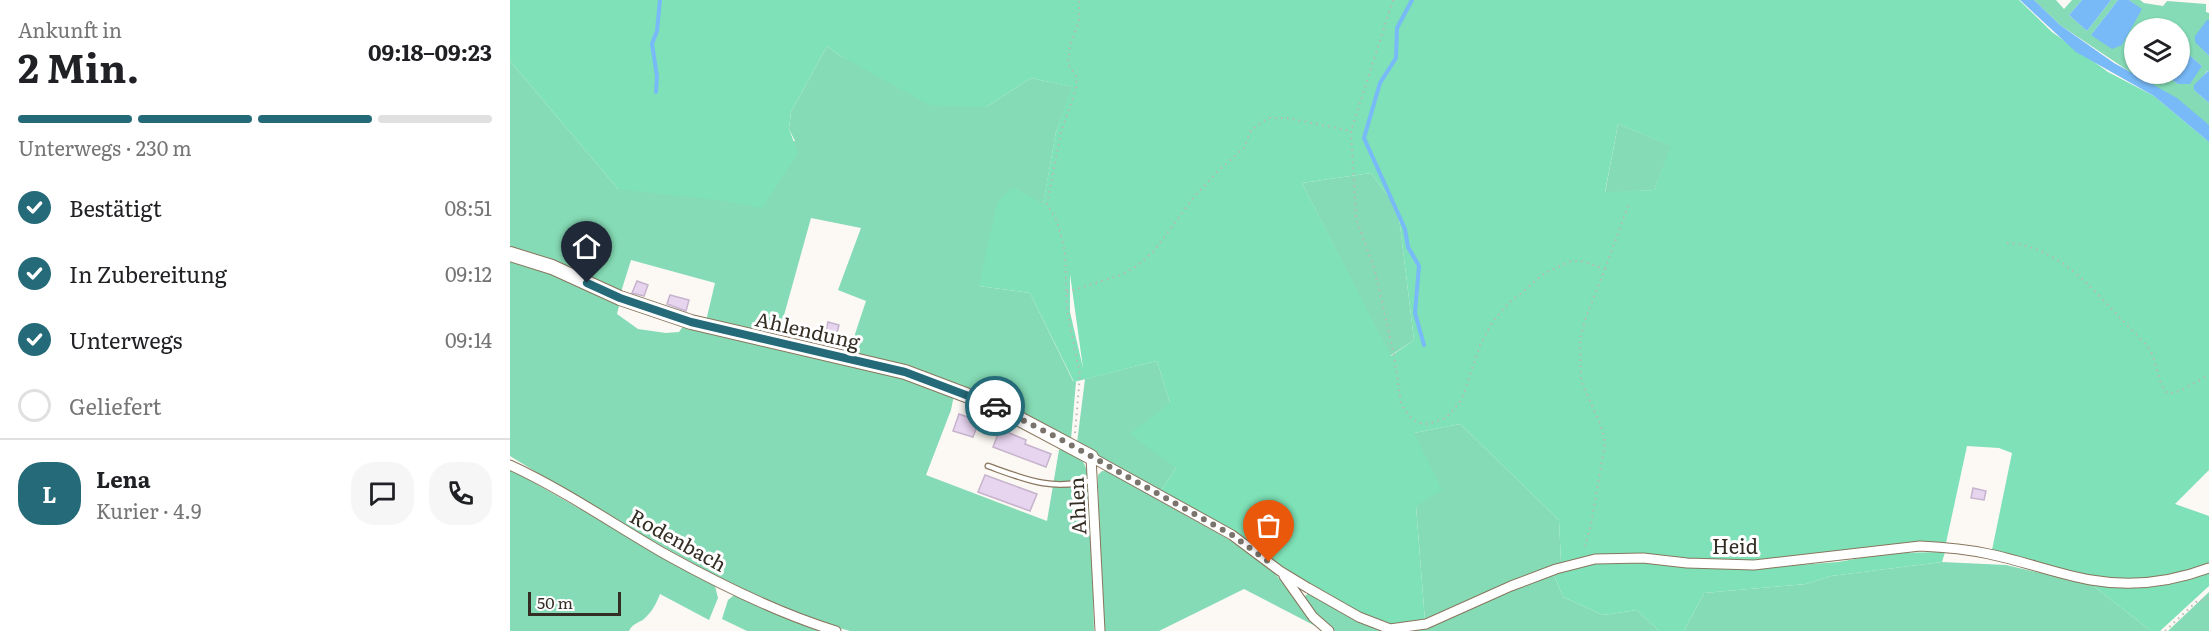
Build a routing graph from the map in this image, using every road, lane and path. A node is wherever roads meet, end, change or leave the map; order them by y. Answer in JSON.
{"nodes":[{"id":1,"x":1079,"y":0,"type":"edge"},
{"id":2,"x":1393,"y":0,"type":"edge"},
{"id":3,"x":1351,"y":131,"type":"junction"},
{"id":4,"x":1629,"y":203,"type":"dead end"},
{"id":5,"x":2007,"y":243,"type":"dead end"},
{"id":6,"x":510,"y":254,"type":"edge"},
{"id":7,"x":1605,"y":269,"type":"junction"},
{"id":8,"x":1067,"y":292,"type":"junction"},
{"id":9,"x":2209,"y":375,"type":"edge"},
{"id":10,"x":1073,"y":447,"type":"junction"},
{"id":11,"x":1090,"y":457,"type":"junction"},
{"id":12,"x":510,"y":465,"type":"edge"},
{"id":13,"x":988,"y":465,"type":"dead end"},
{"id":14,"x":1093,"y":480,"type":"junction"},
{"id":15,"x":1581,"y":562,"type":"junction"},
{"id":16,"x":2209,"y":568,"type":"edge"},
{"id":17,"x":1280,"y":571,"type":"junction"},
{"id":18,"x":2209,"y":598,"type":"edge"},
{"id":19,"x":836,"y":631,"type":"edge"},
{"id":20,"x":1100,"y":631,"type":"edge"},
{"id":21,"x":1329,"y":631,"type":"edge"},
{"id":22,"x":2164,"y":631,"type":"edge"}],
"edges":[{"from":1,"to":8,"type":"path"},
{"from":2,"to":3,"type":"path"},
{"from":3,"to":7,"type":"path"},
{"from":3,"to":8,"type":"path"},
{"from":4,"to":7,"type":"path"},
{"from":5,"to":9,"type":"path"},
{"from":6,"to":10,"type":"street","name":"Ahlendung"},
{"from":7,"to":15,"type":"path"},
{"from":8,"to":10,"type":"path"},
{"from":10,"to":11,"type":"street","name":"Ahlendung"},
{"from":11,"to":14,"type":"street","name":"Ahlen"},
{"from":11,"to":17,"type":"street","name":"Ahlen"},
{"from":12,"to":19,"type":"street","name":"Rodenbach"},
{"from":13,"to":14,"type":"lane"},
{"from":14,"to":20,"type":"street","name":"Ahlen"},
{"from":15,"to":16,"type":"street","name":"Heid"},
{"from":15,"to":17,"type":"street","name":"Heid"},
{"from":17,"to":21,"type":"street"},
{"from":18,"to":22,"type":"path"}]}
